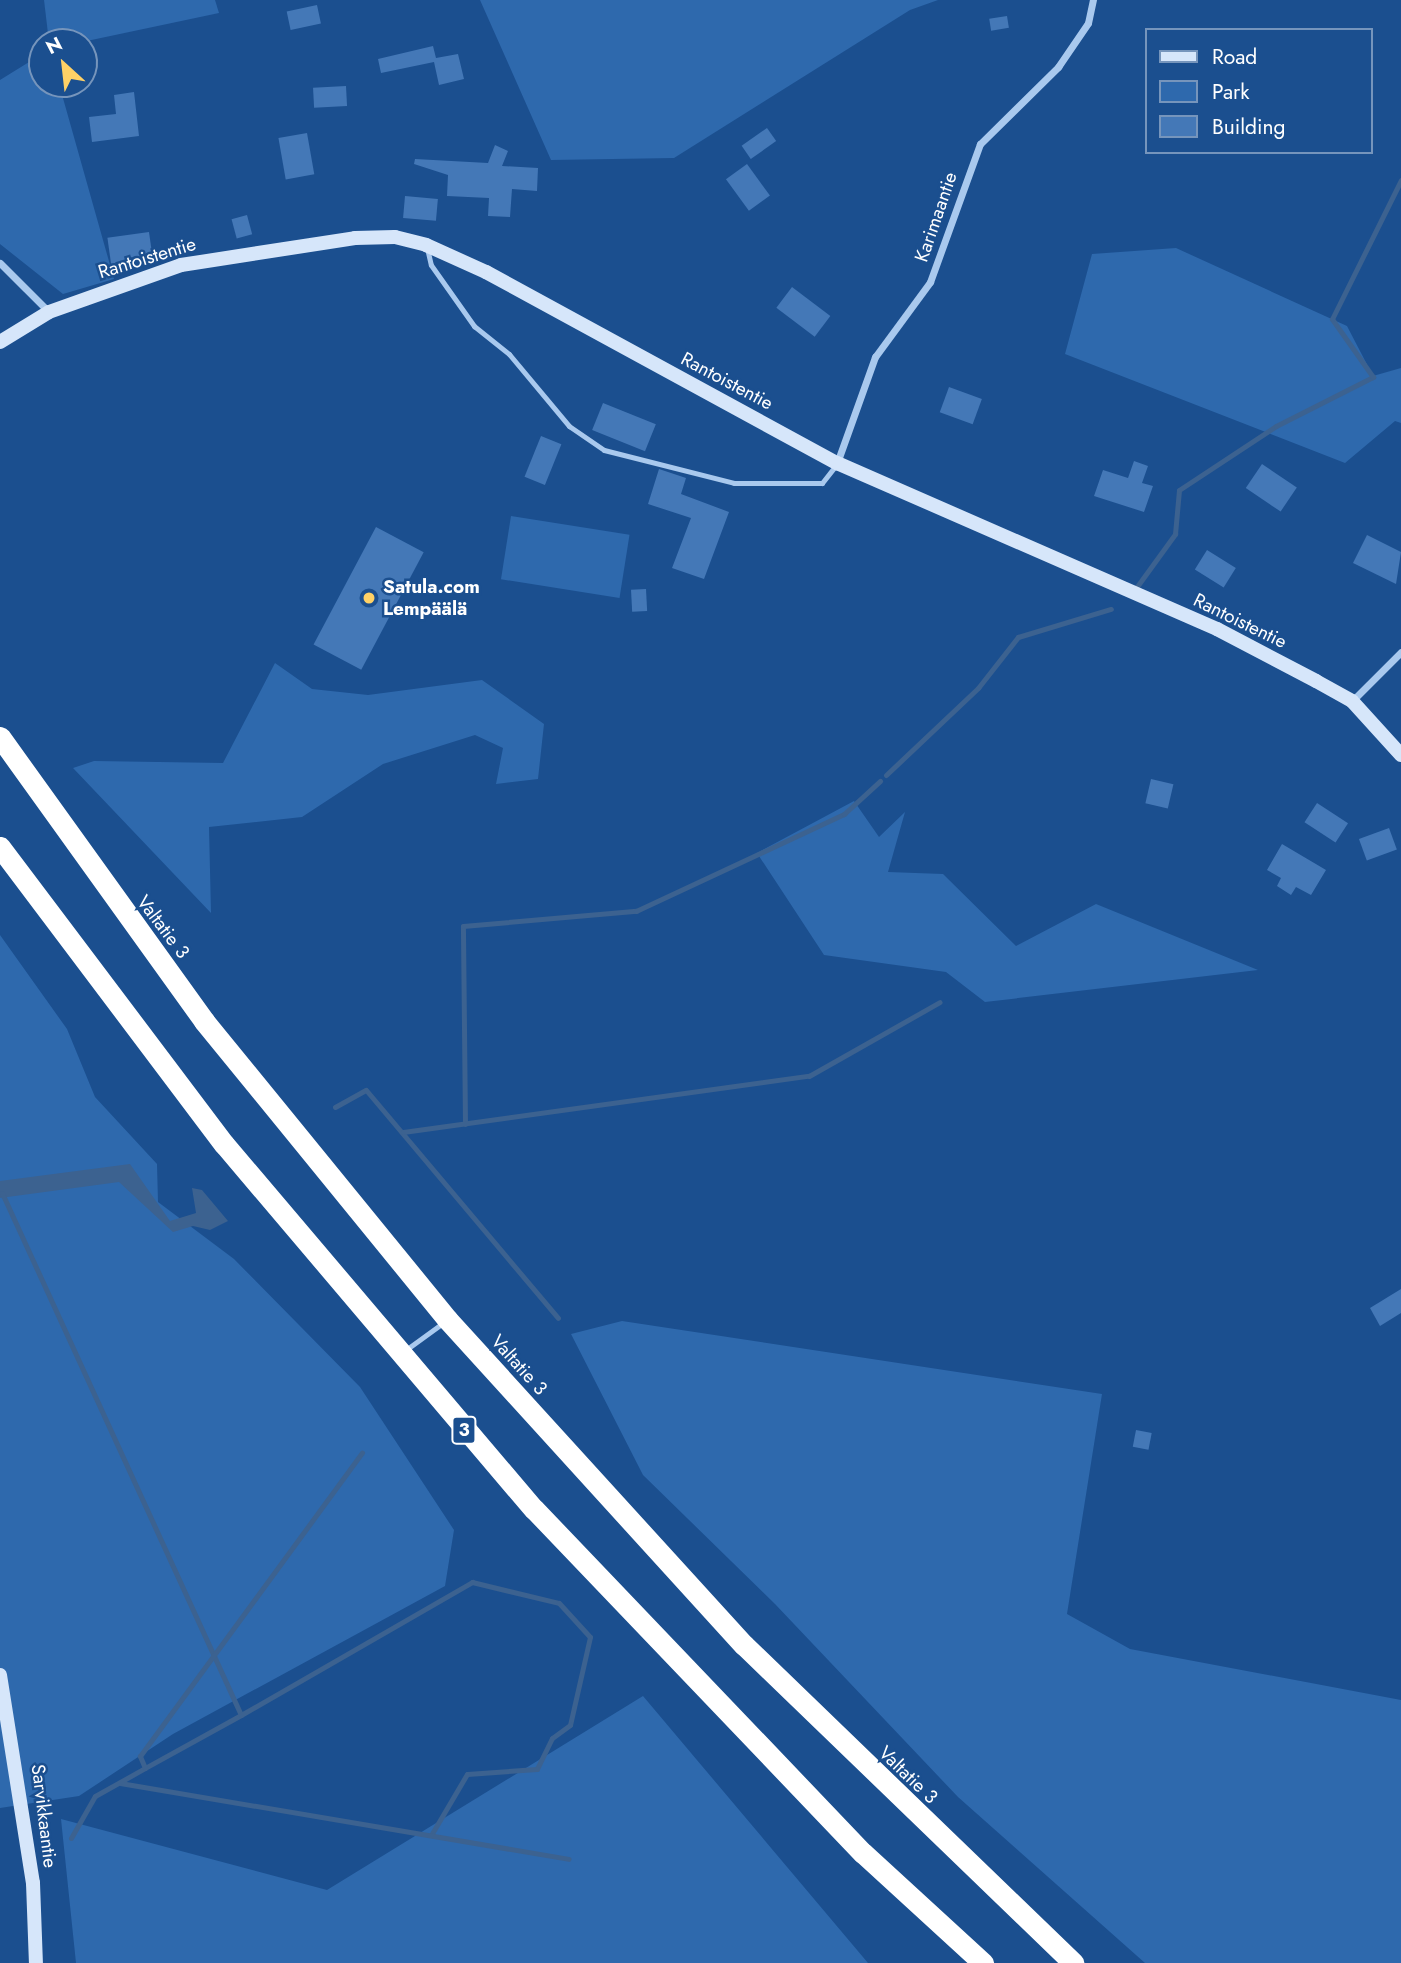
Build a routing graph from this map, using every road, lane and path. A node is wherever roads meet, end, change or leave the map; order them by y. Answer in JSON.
{"nodes":[{"id":1,"x":1093,"y":0,"type":"edge"},
{"id":2,"x":426,"y":245,"type":"junction"},
{"id":3,"x":0,"y":263,"type":"edge"},
{"id":4,"x":49,"y":312,"type":"junction"},
{"id":5,"x":0,"y":342,"type":"edge"},
{"id":6,"x":837,"y":463,"type":"junction"},
{"id":7,"x":1401,"y":652,"type":"edge"},
{"id":8,"x":1352,"y":701,"type":"junction"},
{"id":9,"x":0,"y":737,"type":"edge"},
{"id":10,"x":1401,"y":755,"type":"edge"},
{"id":11,"x":0,"y":847,"type":"edge"},
{"id":12,"x":447,"y":1319,"type":"junction"},
{"id":13,"x":398,"y":1355,"type":"junction"},
{"id":14,"x":0,"y":1675,"type":"edge"},
{"id":15,"x":1035,"y":1929,"type":"junction"},
{"id":16,"x":36,"y":1963,"type":"edge"},
{"id":17,"x":984,"y":1963,"type":"edge"},
{"id":18,"x":1073,"y":1963,"type":"edge"},
{"id":19,"x":1088,"y":1963,"type":"edge"}],
"edges":[{"from":1,"to":6,"type":"street","name":"Karimaantie"},
{"from":2,"to":4,"type":"street","name":"Rantoistentie"},
{"from":2,"to":6,"type":"street","name":"Rantoistentie"},
{"from":2,"to":6,"type":"lane"},
{"from":3,"to":4,"type":"street"},
{"from":4,"to":5,"type":"street","name":"Rantoistentie"},
{"from":6,"to":8,"type":"street","name":"Rantoistentie"},
{"from":7,"to":8,"type":"street"},
{"from":8,"to":10,"type":"street","name":"Rantoistentie"},
{"from":9,"to":12,"type":"highway","name":"Valtatie 3"},
{"from":11,"to":13,"type":"highway","number":"3"},
{"from":12,"to":13,"type":"lane"},
{"from":12,"to":15,"type":"highway","name":"Valtatie 3"},
{"from":13,"to":17,"type":"highway","number":"3"},
{"from":14,"to":16,"type":"street","name":"Sarvikkaantie"},
{"from":15,"to":18,"type":"highway","name":"Valtatie 3"},
{"from":15,"to":19,"type":"highway"}]}
